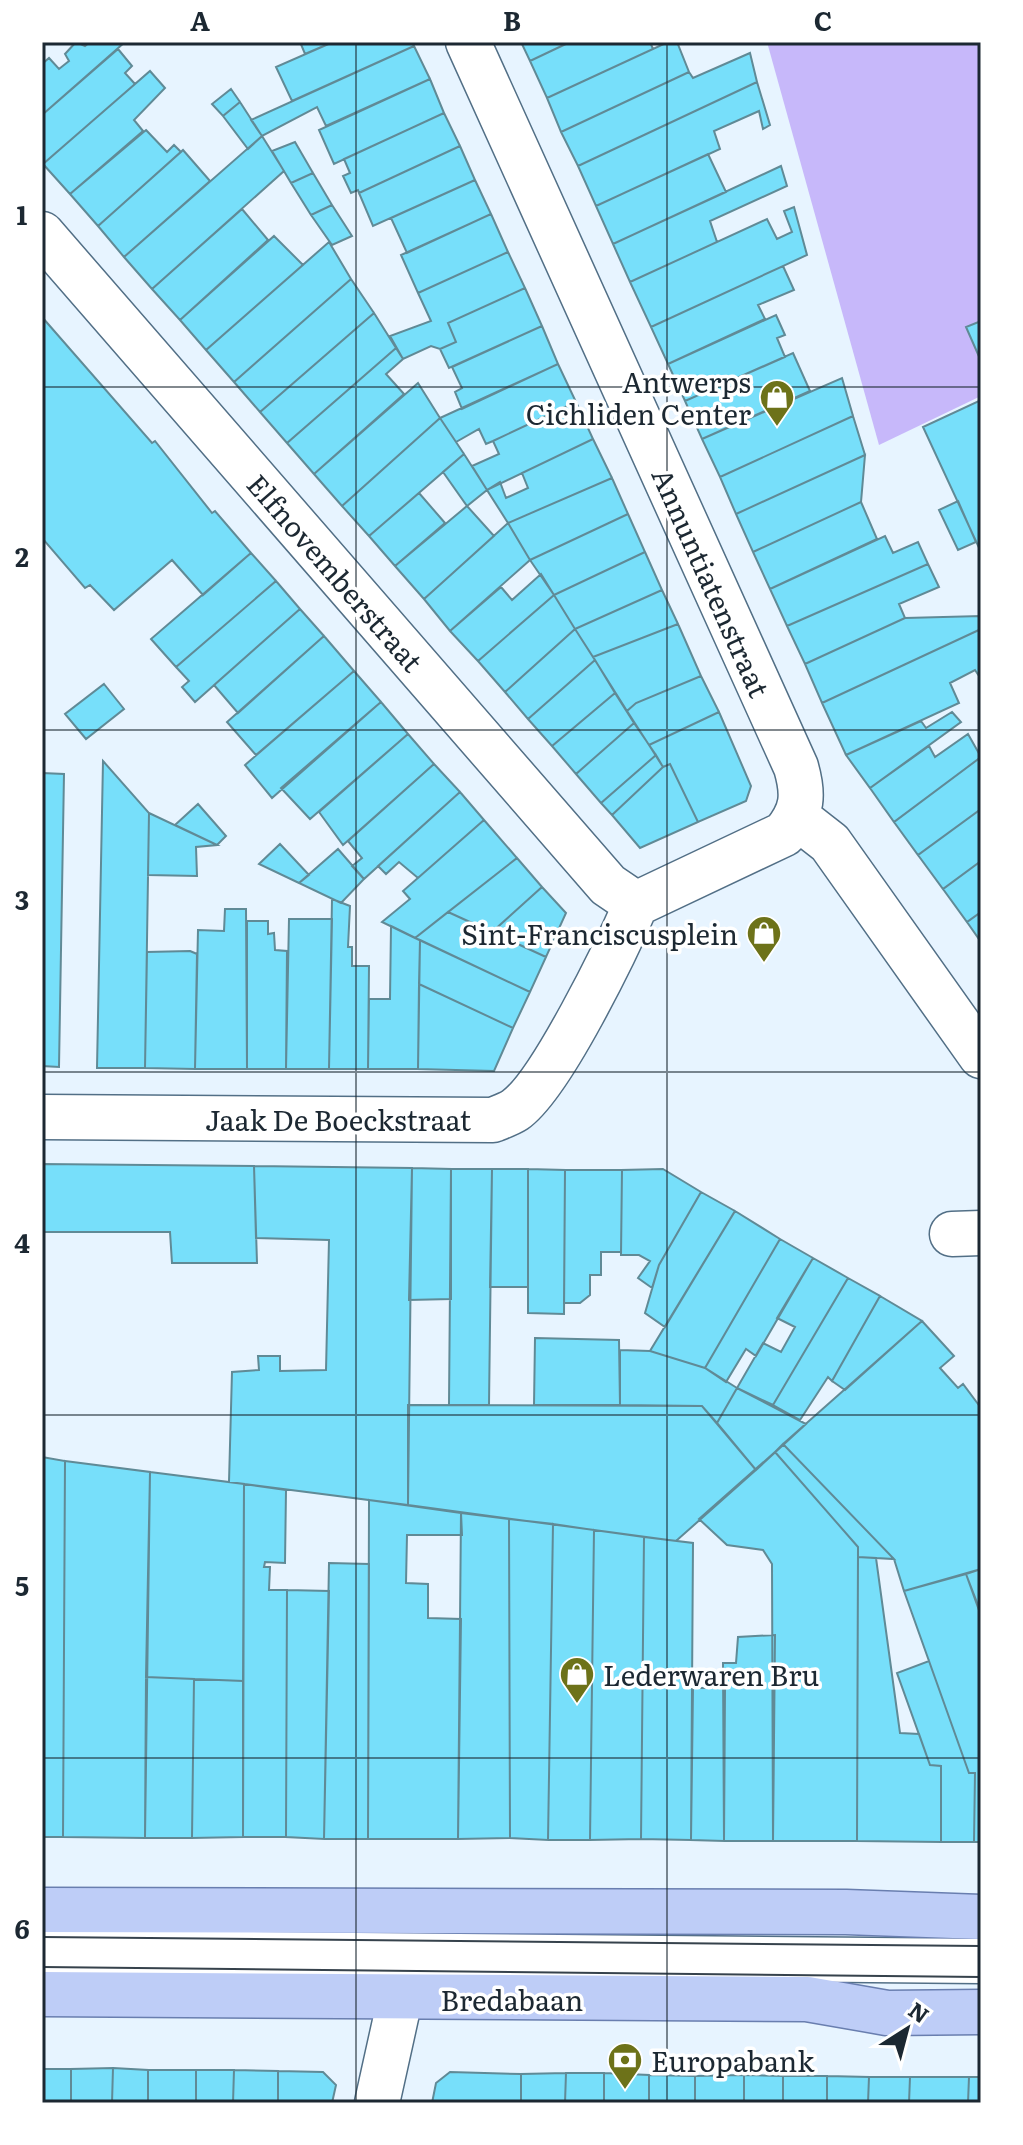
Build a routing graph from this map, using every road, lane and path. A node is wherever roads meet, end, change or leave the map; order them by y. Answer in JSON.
{"nodes":[{"id":1,"x":468,"y":42,"type":"edge"},
{"id":2,"x":42,"y":234,"type":"edge"},
{"id":3,"x":798,"y":818,"type":"junction"},
{"id":4,"x":636,"y":904,"type":"junction"},
{"id":5,"x":981,"y":1056,"type":"edge"},
{"id":6,"x":42,"y":1117,"type":"edge"},
{"id":7,"x":42,"y":1910,"type":"edge"},
{"id":8,"x":981,"y":1917,"type":"edge"},
{"id":9,"x":42,"y":1952,"type":"edge"},
{"id":10,"x":981,"y":1961,"type":"edge"},
{"id":11,"x":42,"y":1994,"type":"edge"},
{"id":12,"x":400,"y":1999,"type":"junction"},
{"id":13,"x":981,"y":2012,"type":"edge"},
{"id":14,"x":377,"y":2103,"type":"edge"}],
"edges":[{"from":1,"to":3,"type":"street","name":"Annuntiatenstraat"},
{"from":2,"to":4,"type":"street","name":"Elfnovemberstraat"},
{"from":3,"to":4,"type":"street"},
{"from":3,"to":5,"type":"street"},
{"from":4,"to":6,"type":"street","name":"Jaak De Boeckstraat"},
{"from":7,"to":8,"type":"main road"},
{"from":9,"to":10,"type":"street","name":"Bredabaan"},
{"from":11,"to":12,"type":"main road","name":"Bredabaan"},
{"from":12,"to":13,"type":"main road","name":"Bredabaan"},
{"from":12,"to":14,"type":"street"}]}
